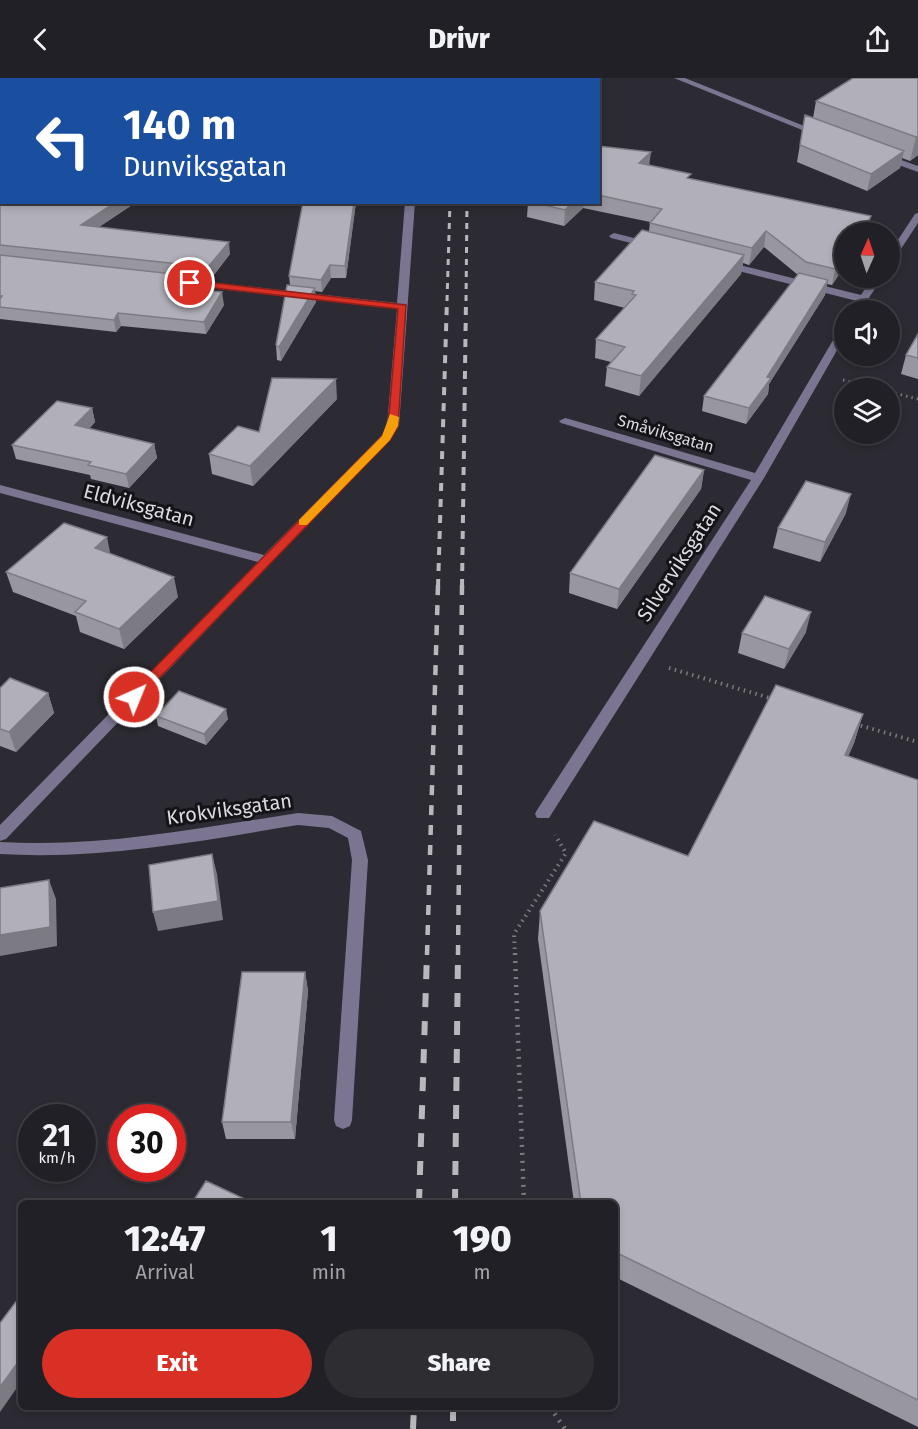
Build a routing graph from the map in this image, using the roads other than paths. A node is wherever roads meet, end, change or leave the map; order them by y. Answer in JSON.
{"nodes":[{"id":1,"x":678,"y":78,"type":"edge"},
{"id":2,"x":830,"y":137,"type":"edge"},
{"id":3,"x":874,"y":153,"type":"edge"},
{"id":4,"x":918,"y":169,"type":"edge"},
{"id":5,"x":410,"y":204,"type":"edge"},
{"id":6,"x":918,"y":216,"type":"edge"},
{"id":7,"x":614,"y":236,"type":"dead end"},
{"id":8,"x":900,"y":244,"type":"edge"},
{"id":9,"x":659,"y":247,"type":"edge"},
{"id":10,"x":716,"y":262,"type":"edge"},
{"id":11,"x":166,"y":280,"type":"edge"},
{"id":12,"x":870,"y":288,"type":"edge"},
{"id":13,"x":863,"y":299,"type":"joint"},
{"id":14,"x":403,"y":307,"type":"junction"},
{"id":15,"x":834,"y":348,"type":"edge"},
{"id":16,"x":565,"y":421,"type":"dead end"},
{"id":17,"x":758,"y":478,"type":"junction"},
{"id":18,"x":0,"y":489,"type":"edge"},
{"id":19,"x":267,"y":560,"type":"junction"},
{"id":20,"x":543,"y":814,"type":"road end"},
{"id":21,"x":0,"y":835,"type":"edge"},
{"id":22,"x":0,"y":849,"type":"edge"},
{"id":23,"x":344,"y":1120,"type":"dead end"}],
"edges":[{"from":1,"to":2,"type":"street"},
{"from":3,"to":4,"type":"street"},
{"from":5,"to":14,"type":"street"},
{"from":6,"to":8,"type":"street"},
{"from":7,"to":9,"type":"street"},
{"from":10,"to":13,"type":"street"},
{"from":11,"to":14,"type":"street"},
{"from":12,"to":13,"type":"street"},
{"from":14,"to":19,"type":"street"},
{"from":15,"to":17,"type":"street","name":"Silverviksgatan"},
{"from":16,"to":17,"type":"street","name":"Småviksgatan"},
{"from":17,"to":20,"type":"street","name":"Silverviksgatan"},
{"from":18,"to":19,"type":"street","name":"Eldviksgatan"},
{"from":19,"to":21,"type":"street"},
{"from":22,"to":23,"type":"street","name":"Krokviksgatan"}]}
